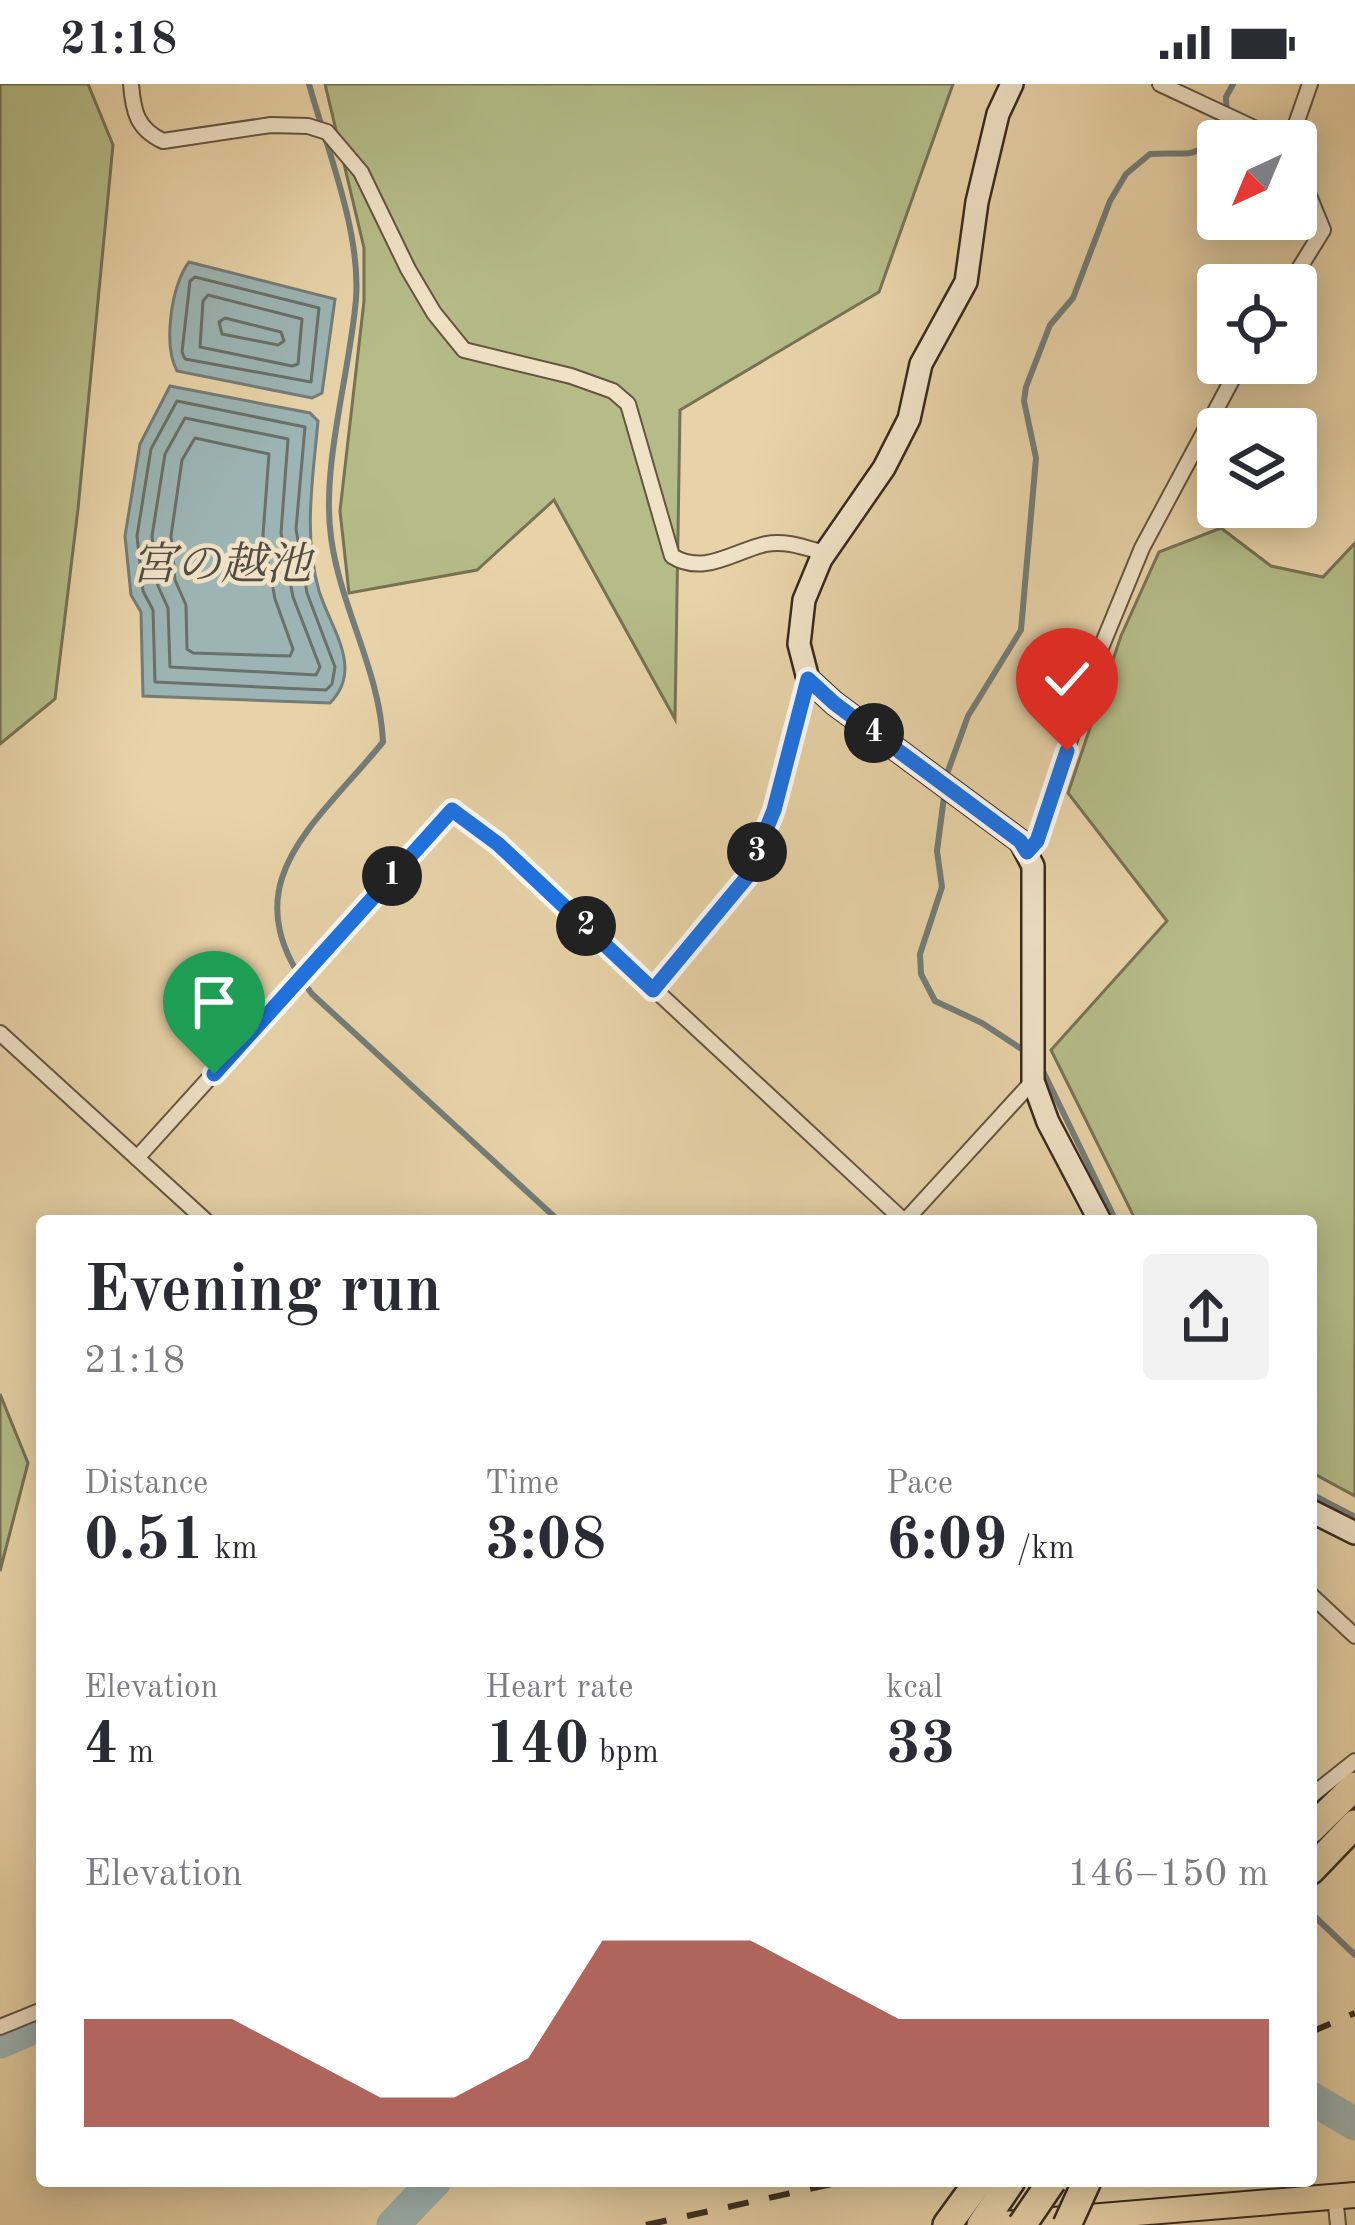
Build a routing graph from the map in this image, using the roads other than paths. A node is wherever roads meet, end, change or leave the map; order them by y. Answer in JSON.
{"nodes":[{"id":1,"x":131,"y":84,"type":"edge"},
{"id":2,"x":1012,"y":84,"type":"edge"},
{"id":3,"x":1160,"y":84,"type":"edge"},
{"id":4,"x":1310,"y":84,"type":"edge"},
{"id":5,"x":1240,"y":120,"type":"edge"},
{"id":6,"x":1295,"y":120,"type":"edge"},
{"id":7,"x":1230,"y":384,"type":"edge"},
{"id":8,"x":824,"y":554,"type":"junction"},
{"id":9,"x":808,"y":679,"type":"junction"},
{"id":10,"x":1027,"y":852,"type":"junction"},
{"id":11,"x":653,"y":990,"type":"junction"},
{"id":12,"x":0,"y":1033,"type":"edge"},
{"id":13,"x":1033,"y":1081,"type":"junction"},
{"id":14,"x":137,"y":1158,"type":"junction"},
{"id":15,"x":199,"y":1215,"type":"edge"},
{"id":16,"x":898,"y":1215,"type":"edge"},
{"id":17,"x":910,"y":1215,"type":"edge"},
{"id":18,"x":1097,"y":1215,"type":"edge"},
{"id":19,"x":1317,"y":1514,"type":"edge"},
{"id":20,"x":1355,"y":1533,"type":"edge"},
{"id":21,"x":1317,"y":1601,"type":"edge"},
{"id":22,"x":1355,"y":1636,"type":"edge"},
{"id":23,"x":1354,"y":1778,"type":"edge"},
{"id":24,"x":1317,"y":1793,"type":"edge"},
{"id":25,"x":1317,"y":1819,"type":"edge"},
{"id":26,"x":1355,"y":1825,"type":"edge"},
{"id":27,"x":1317,"y":1864,"type":"edge"},
{"id":28,"x":36,"y":2012,"type":"edge"},
{"id":29,"x":0,"y":2026,"type":"edge"},
{"id":30,"x":975,"y":2187,"type":"edge"},
{"id":31,"x":1007,"y":2187,"type":"edge"},
{"id":32,"x":1048,"y":2187,"type":"edge"},
{"id":33,"x":1084,"y":2187,"type":"edge"},
{"id":34,"x":1345,"y":2196,"type":"edge"},
{"id":35,"x":1025,"y":2224,"type":"edge"},
{"id":36,"x":947,"y":2225,"type":"edge"},
{"id":37,"x":981,"y":2225,"type":"edge"},
{"id":38,"x":991,"y":2225,"type":"edge"},
{"id":39,"x":1067,"y":2225,"type":"edge"},
{"id":40,"x":1338,"y":2225,"type":"edge"}],
"edges":[{"from":1,"to":8,"type":"street"},
{"from":2,"to":8,"type":"street"},
{"from":3,"to":5,"type":"street"},
{"from":4,"to":6,"type":"street"},
{"from":7,"to":10,"type":"street"},
{"from":8,"to":9,"type":"street"},
{"from":9,"to":10,"type":"street"},
{"from":9,"to":11,"type":"street"},
{"from":10,"to":13,"type":"street"},
{"from":11,"to":14,"type":"street"},
{"from":11,"to":16,"type":"street"},
{"from":12,"to":14,"type":"street"},
{"from":13,"to":17,"type":"street"},
{"from":13,"to":18,"type":"street"},
{"from":14,"to":15,"type":"street"},
{"from":19,"to":20,"type":"street"},
{"from":21,"to":22,"type":"street"},
{"from":23,"to":24,"type":"street"},
{"from":23,"to":25,"type":"highway"},
{"from":26,"to":27,"type":"highway"},
{"from":28,"to":29,"type":"street"},
{"from":30,"to":36,"type":"highway"},
{"from":31,"to":37,"type":"highway"},
{"from":32,"to":35,"type":"highway","bridge":true},
{"from":33,"to":39,"type":"highway","bridge":true},
{"from":34,"to":35,"type":"main road"},
{"from":34,"to":40,"type":"street"},
{"from":35,"to":38,"type":"main road"}]}
